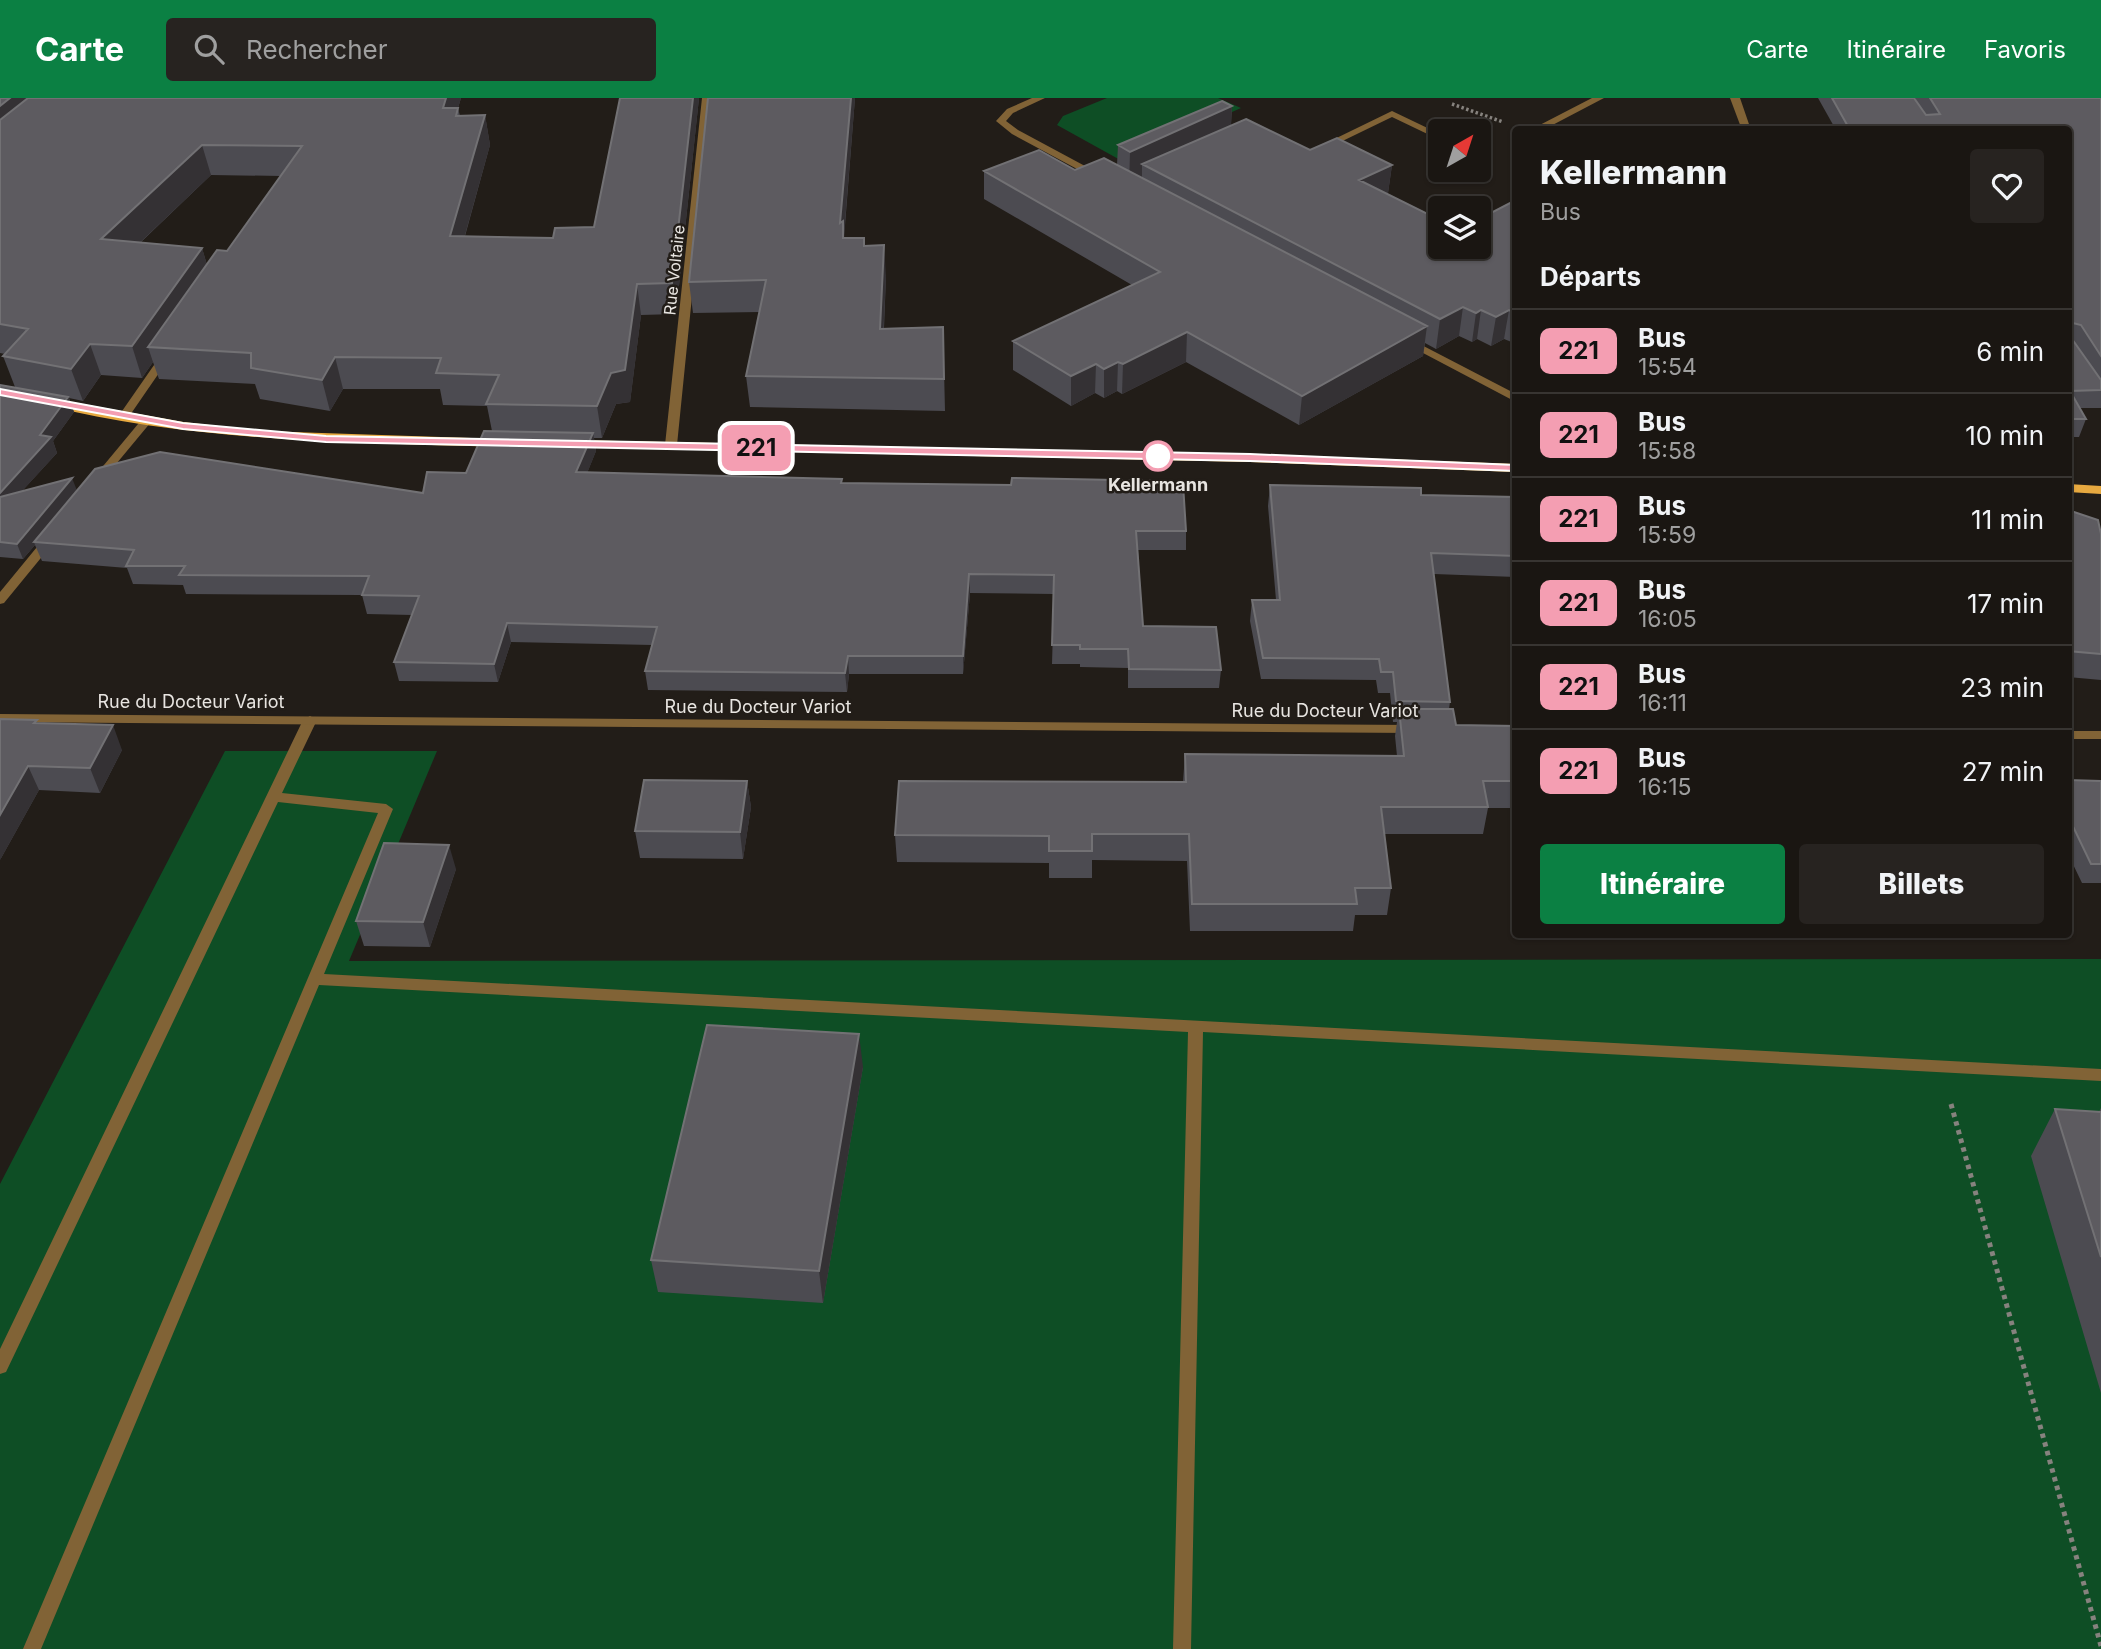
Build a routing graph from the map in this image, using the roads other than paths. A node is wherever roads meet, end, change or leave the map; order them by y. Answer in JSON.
{"nodes":[{"id":1,"x":708,"y":98,"type":"edge"},
{"id":2,"x":1040,"y":98,"type":"edge"},
{"id":3,"x":1599,"y":98,"type":"edge"},
{"id":4,"x":1735,"y":98,"type":"edge"},
{"id":5,"x":1543,"y":126,"type":"edge"},
{"id":6,"x":1746,"y":126,"type":"edge"},
{"id":7,"x":1428,"y":131,"type":"edge"},
{"id":8,"x":1310,"y":153,"type":"edge"},
{"id":9,"x":1105,"y":180,"type":"edge"},
{"id":10,"x":1394,"y":334,"type":"edge"},
{"id":11,"x":170,"y":349,"type":"edge"},
{"id":12,"x":1512,"y":396,"type":"edge"},
{"id":13,"x":27,"y":398,"type":"edge"},
{"id":14,"x":124,"y":416,"type":"junction"},
{"id":15,"x":147,"y":420,"type":"junction"},
{"id":16,"x":514,"y":443,"type":"edge"},
{"id":17,"x":556,"y":443,"type":"edge"},
{"id":18,"x":671,"y":445,"type":"junction"},
{"id":19,"x":1512,"y":468,"type":"edge"},
{"id":20,"x":2072,"y":488,"type":"edge"},
{"id":21,"x":2101,"y":489,"type":"edge"},
{"id":22,"x":86,"y":495,"type":"edge"},
{"id":23,"x":60,"y":526,"type":"edge"},
{"id":24,"x":0,"y":600,"type":"edge"},
{"id":25,"x":0,"y":718,"type":"edge"},
{"id":26,"x":310,"y":720,"type":"junction"},
{"id":27,"x":1432,"y":730,"type":"edge"},
{"id":28,"x":2072,"y":735,"type":"edge"},
{"id":29,"x":2101,"y":735,"type":"edge"},
{"id":30,"x":276,"y":797,"type":"junction"},
{"id":31,"x":314,"y":979,"type":"junction"},
{"id":32,"x":1196,"y":1026,"type":"junction"},
{"id":33,"x":2101,"y":1075,"type":"edge"},
{"id":34,"x":0,"y":1367,"type":"edge"},
{"id":35,"x":32,"y":1649,"type":"edge"},
{"id":36,"x":1182,"y":1649,"type":"edge"}],
"edges":[{"from":1,"to":18,"type":"street","name":"Rue Voltaire"},
{"from":2,"to":9,"type":"street"},
{"from":3,"to":5,"type":"street"},
{"from":4,"to":6,"type":"street"},
{"from":7,"to":8,"type":"street"},
{"from":10,"to":12,"type":"street"},
{"from":11,"to":14,"type":"street"},
{"from":13,"to":14,"type":"main road"},
{"from":14,"to":15,"type":"main road"},
{"from":15,"to":16,"type":"main road"},
{"from":15,"to":22,"type":"street"},
{"from":17,"to":18,"type":"main road"},
{"from":18,"to":19,"type":"main road"},
{"from":20,"to":21,"type":"main road"},
{"from":23,"to":24,"type":"street"},
{"from":25,"to":26,"type":"street","name":"Rue du Docteur Variot"},
{"from":26,"to":27,"type":"street","name":"Rue du Docteur Variot"},
{"from":26,"to":30,"type":"street"},
{"from":28,"to":29,"type":"street"},
{"from":30,"to":31,"type":"street"},
{"from":30,"to":34,"type":"street"},
{"from":31,"to":32,"type":"street"},
{"from":31,"to":35,"type":"street"},
{"from":32,"to":33,"type":"street"},
{"from":32,"to":36,"type":"street"}]}
